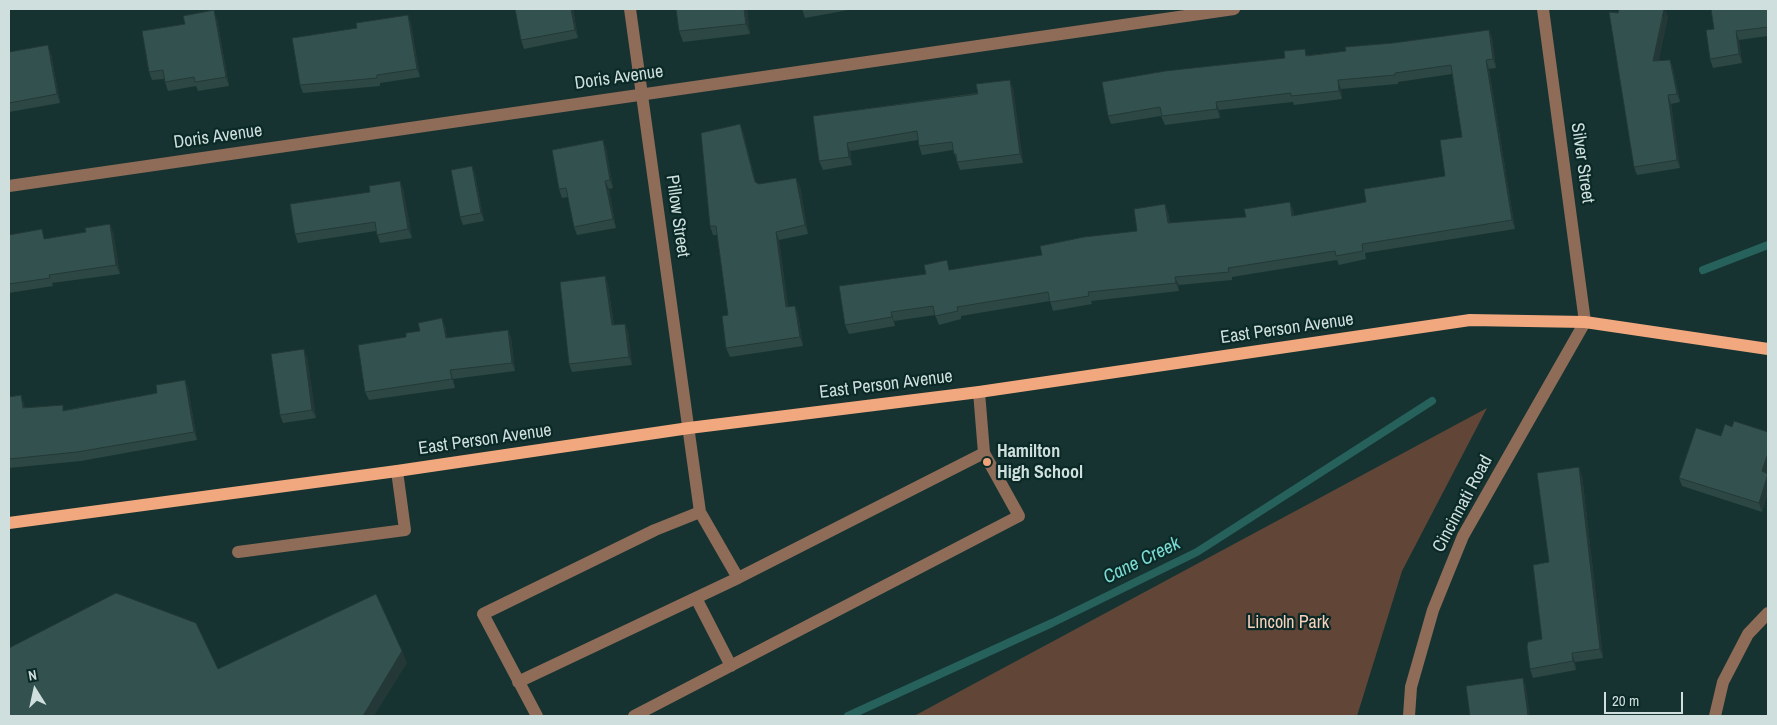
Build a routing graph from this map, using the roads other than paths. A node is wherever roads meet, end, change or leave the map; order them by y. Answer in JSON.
{"nodes":[{"id":1,"x":630,"y":9,"type":"edge"},
{"id":2,"x":1234,"y":9,"type":"edge"},
{"id":3,"x":1544,"y":9,"type":"edge"},
{"id":4,"x":642,"y":93,"type":"junction"},
{"id":5,"x":9,"y":186,"type":"edge"},
{"id":6,"x":1585,"y":322,"type":"junction"},
{"id":7,"x":1768,"y":349,"type":"edge"},
{"id":8,"x":979,"y":392,"type":"junction"},
{"id":9,"x":689,"y":428,"type":"junction"},
{"id":10,"x":984,"y":453,"type":"junction"},
{"id":11,"x":397,"y":471,"type":"junction"},
{"id":12,"x":700,"y":512,"type":"junction"},
{"id":13,"x":9,"y":523,"type":"edge"},
{"id":14,"x":238,"y":552,"type":"dead end"},
{"id":15,"x":738,"y":578,"type":"junction"},
{"id":16,"x":696,"y":598,"type":"junction"},
{"id":17,"x":1768,"y":613,"type":"edge"},
{"id":18,"x":731,"y":666,"type":"junction"},
{"id":19,"x":518,"y":682,"type":"junction"},
{"id":20,"x":536,"y":716,"type":"edge"},
{"id":21,"x":634,"y":716,"type":"edge"},
{"id":22,"x":1409,"y":716,"type":"edge"},
{"id":23,"x":1715,"y":716,"type":"edge"}],
"edges":[{"from":1,"to":4,"type":"street","name":"Pillow Street"},
{"from":2,"to":4,"type":"street","name":"Doris Avenue"},
{"from":3,"to":6,"type":"street","name":"Silver Street"},
{"from":4,"to":5,"type":"street","name":"Doris Avenue"},
{"from":4,"to":9,"type":"street","name":"Pillow Street"},
{"from":6,"to":7,"type":"main road","name":"East Person Avenue"},
{"from":6,"to":8,"type":"main road","name":"East Person Avenue"},
{"from":6,"to":22,"type":"street","name":"Cincinnati Road"},
{"from":8,"to":9,"type":"main road","name":"East Person Avenue"},
{"from":8,"to":10,"type":"street"},
{"from":9,"to":11,"type":"main road","name":"East Person Avenue"},
{"from":9,"to":12,"type":"street","name":"Pillow Street"},
{"from":10,"to":15,"type":"street"},
{"from":10,"to":18,"type":"street"},
{"from":11,"to":13,"type":"main road","name":"East Person Avenue"},
{"from":11,"to":14,"type":"street"},
{"from":12,"to":15,"type":"street"},
{"from":12,"to":19,"type":"street"},
{"from":15,"to":16,"type":"street"},
{"from":16,"to":18,"type":"street"},
{"from":16,"to":19,"type":"street"},
{"from":17,"to":23,"type":"street"},
{"from":18,"to":21,"type":"street"},
{"from":19,"to":20,"type":"street"}]}
